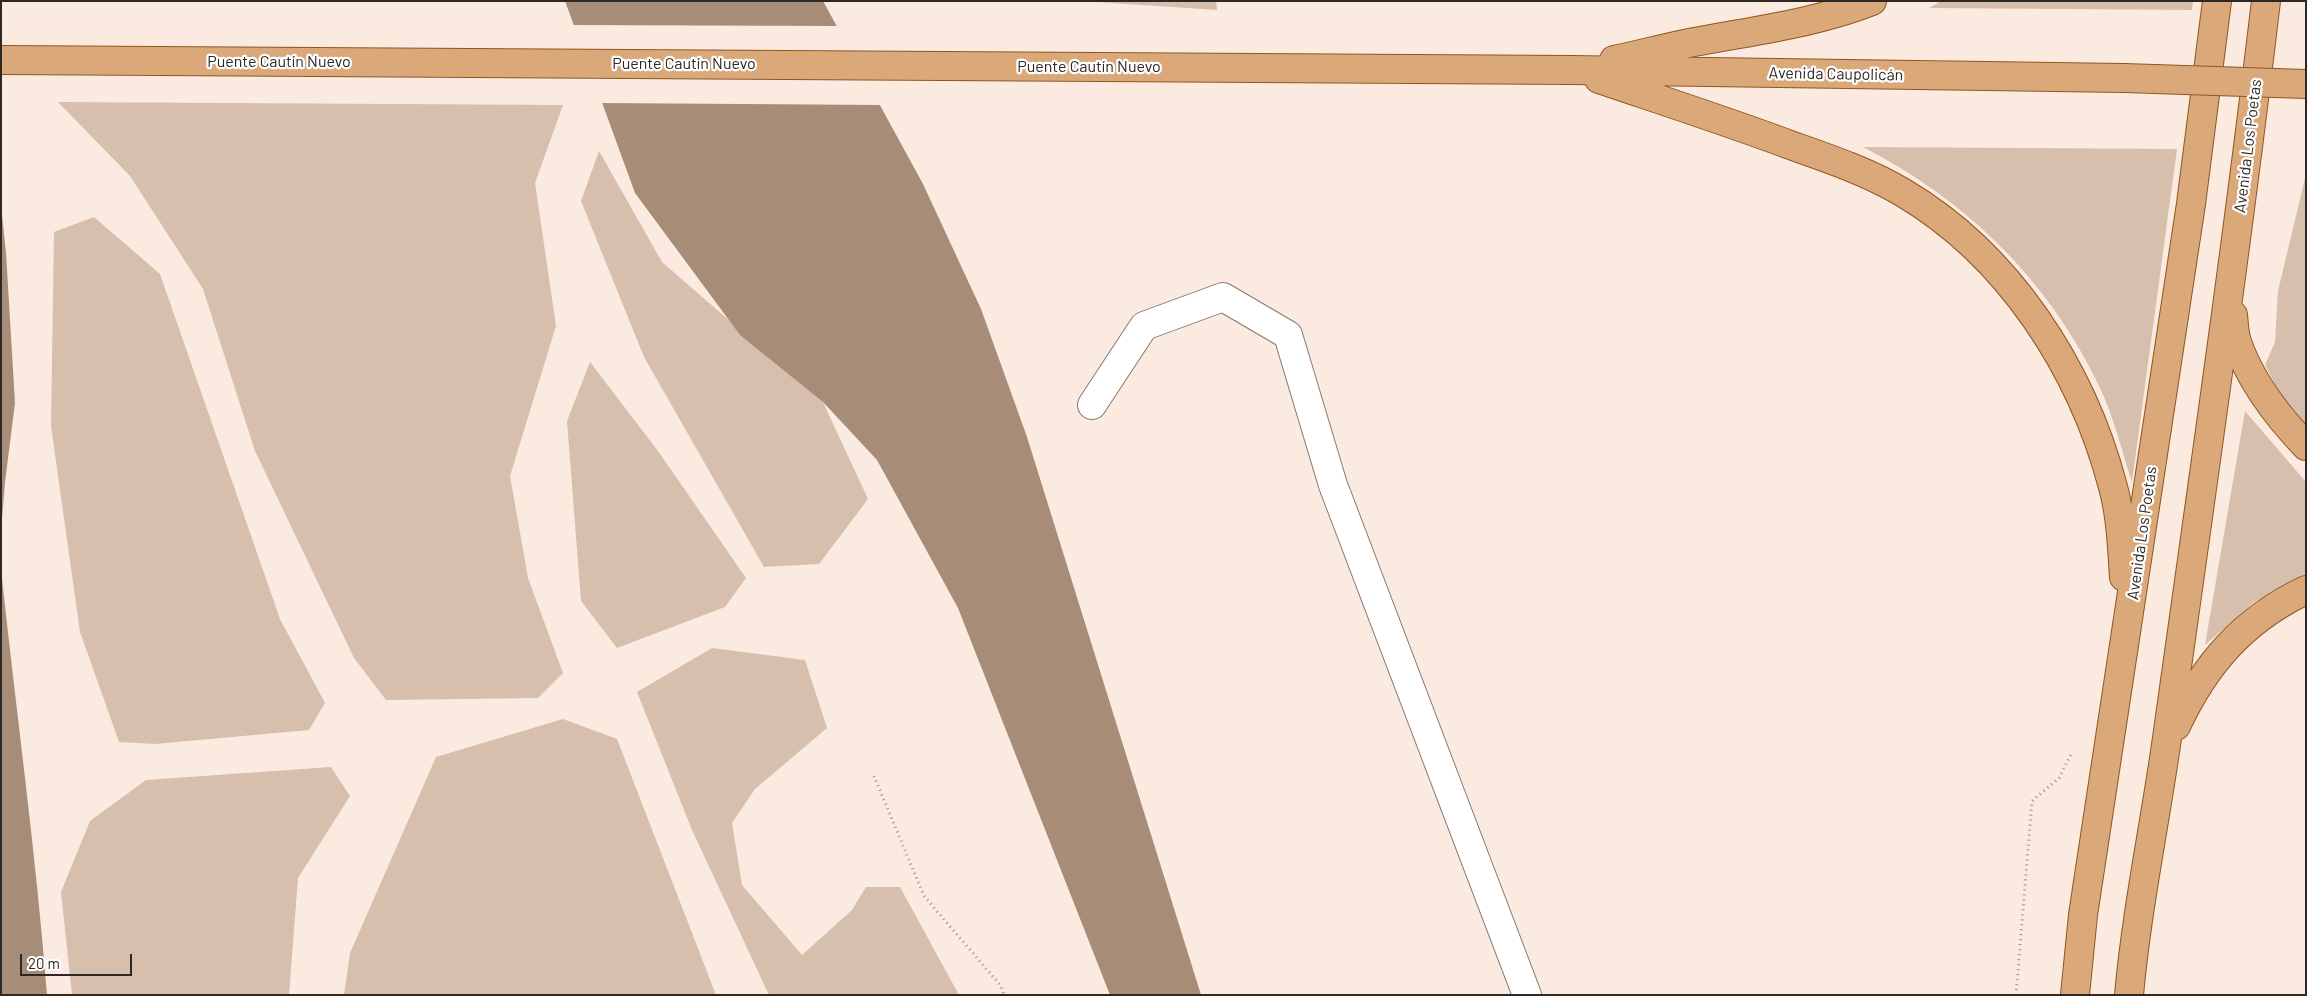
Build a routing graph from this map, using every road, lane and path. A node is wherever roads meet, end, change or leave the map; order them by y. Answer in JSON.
{"nodes":[{"id":1,"x":1872,"y":1,"type":"edge"},
{"id":2,"x":2217,"y":1,"type":"edge"},
{"id":3,"x":2266,"y":1,"type":"edge"},
{"id":4,"x":1,"y":60,"type":"edge"},
{"id":5,"x":1367,"y":69,"type":"joint"},
{"id":6,"x":1571,"y":70,"type":"junction"},
{"id":7,"x":2306,"y":84,"type":"edge"},
{"id":8,"x":2230,"y":285,"type":"junction"},
{"id":9,"x":1092,"y":405,"type":"dead end"},
{"id":10,"x":2306,"y":446,"type":"edge"},
{"id":11,"x":2306,"y":590,"type":"edge"},
{"id":12,"x":2127,"y":634,"type":"junction"},
{"id":13,"x":2163,"y":766,"type":"junction"},
{"id":14,"x":874,"y":776,"type":"dead end"},
{"id":15,"x":1004,"y":995,"type":"edge"},
{"id":16,"x":1527,"y":995,"type":"edge"},
{"id":17,"x":2075,"y":995,"type":"edge"},
{"id":18,"x":2129,"y":995,"type":"edge"}],
"edges":[{"from":1,"to":6,"type":"main road"},
{"from":2,"to":12,"type":"main road","name":"Avenida Los Poetas"},
{"from":3,"to":8,"type":"main road","name":"Avenida Los Poetas"},
{"from":4,"to":5,"type":"main road","name":"Puente Cautín Nuevo"},
{"from":5,"to":6,"type":"main road","name":"Avenida Caupolicán"},
{"from":6,"to":7,"type":"main road","name":"Avenida Caupolicán","bridge":true},
{"from":6,"to":12,"type":"main road"},
{"from":8,"to":10,"type":"main road"},
{"from":8,"to":13,"type":"main road","name":"Avenida Los Poetas"},
{"from":9,"to":16,"type":"street"},
{"from":11,"to":13,"type":"main road"},
{"from":12,"to":17,"type":"main road","name":"Avenida Los Poetas"},
{"from":13,"to":18,"type":"main road","name":"Avenida Los Poetas"},
{"from":14,"to":15,"type":"path"}]}
